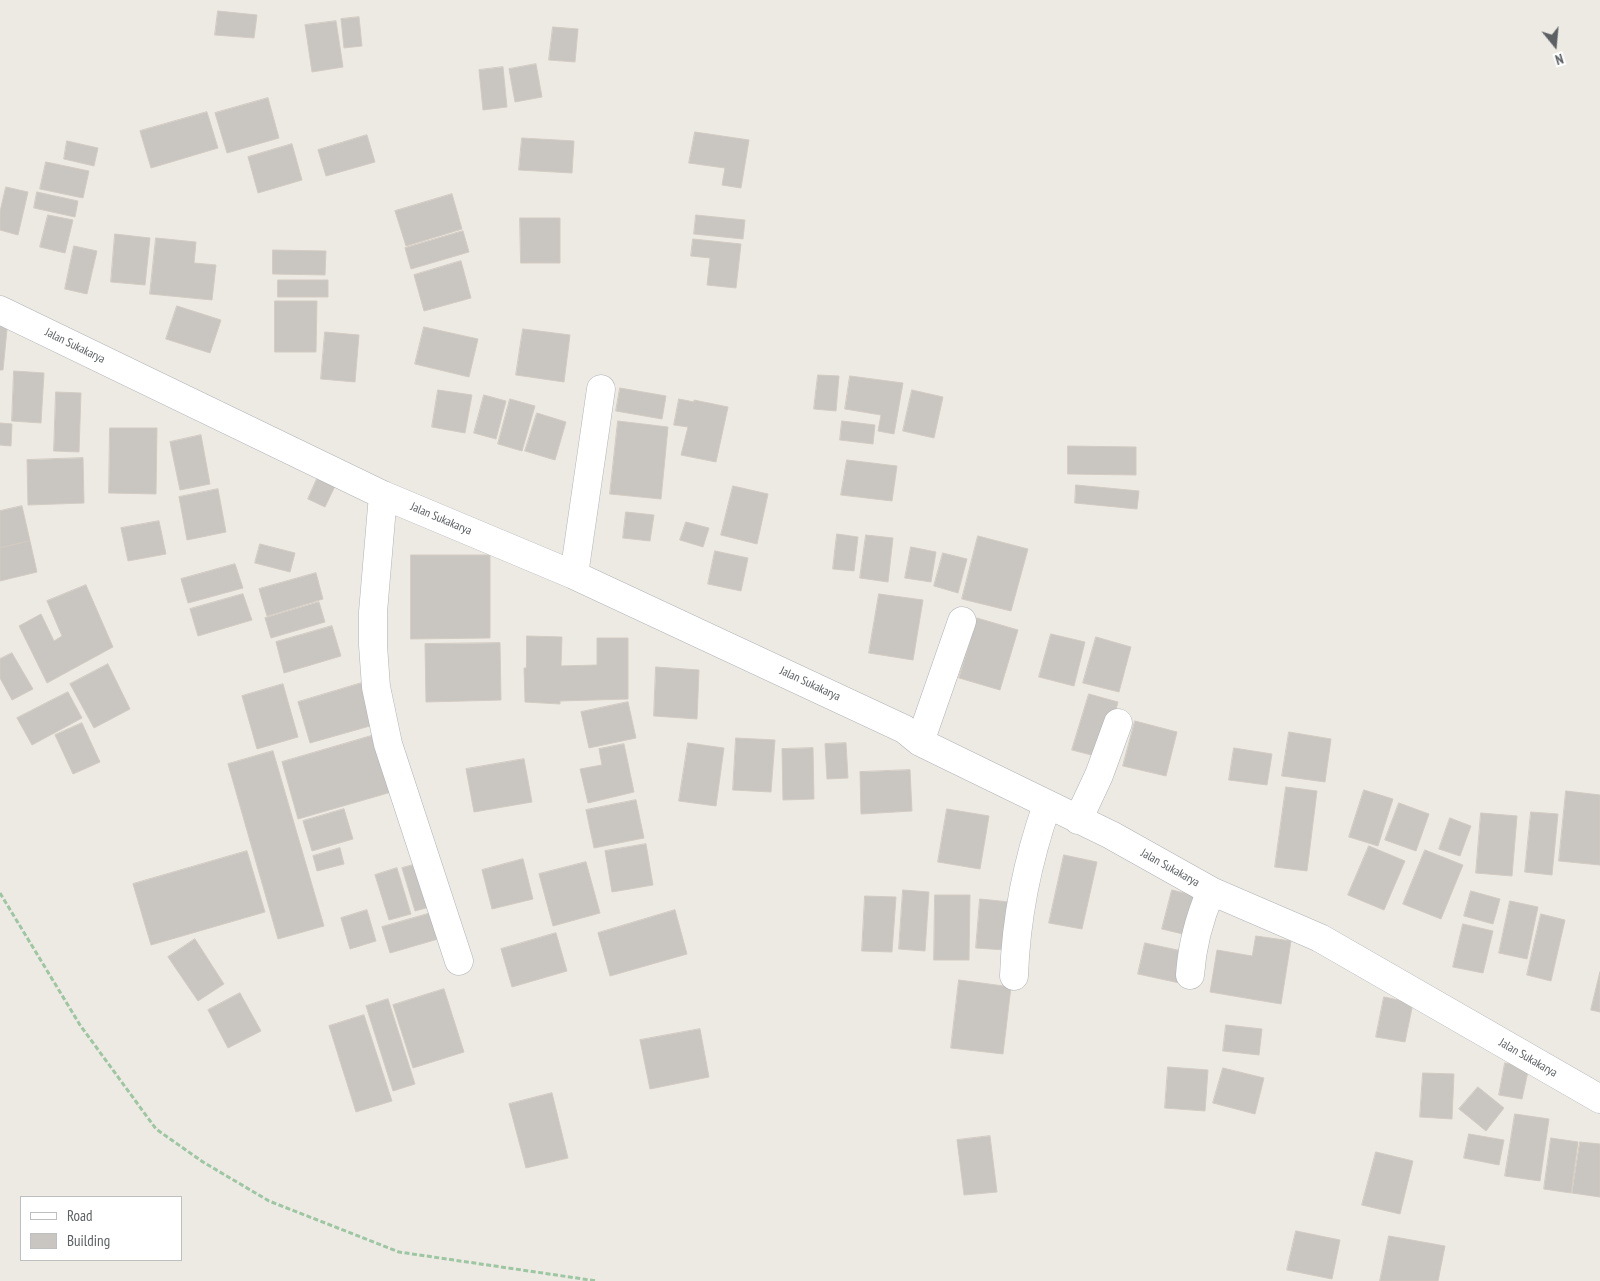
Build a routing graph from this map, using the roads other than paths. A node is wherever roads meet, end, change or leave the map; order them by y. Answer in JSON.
{"nodes":[{"id":1,"x":0,"y":310,"type":"edge"},
{"id":2,"x":601,"y":389,"type":"dead end"},
{"id":3,"x":383,"y":495,"type":"junction"},
{"id":4,"x":574,"y":575,"type":"junction"},
{"id":5,"x":962,"y":621,"type":"dead end"},
{"id":6,"x":1118,"y":723,"type":"dead end"},
{"id":7,"x":925,"y":729,"type":"junction"},
{"id":8,"x":1048,"y":805,"type":"junction"},
{"id":9,"x":1078,"y":820,"type":"junction"},
{"id":10,"x":1211,"y":891,"type":"junction"},
{"id":11,"x":459,"y":961,"type":"dead end"},
{"id":12,"x":1190,"y":975,"type":"dead end"},
{"id":13,"x":1014,"y":976,"type":"dead end"},
{"id":14,"x":1600,"y":1099,"type":"edge"}],
"edges":[{"from":1,"to":3,"type":"street","name":"Jalan Sukakarya"},
{"from":2,"to":4,"type":"street"},
{"from":3,"to":4,"type":"street","name":"Jalan Sukakarya"},
{"from":3,"to":11,"type":"street"},
{"from":4,"to":7,"type":"street","name":"Jalan Sukakarya"},
{"from":5,"to":7,"type":"street"},
{"from":6,"to":9,"type":"street"},
{"from":7,"to":8,"type":"street","name":"Jalan Sukakarya"},
{"from":8,"to":9,"type":"street","name":"Jalan Sukakarya"},
{"from":8,"to":13,"type":"street"},
{"from":9,"to":10,"type":"street","name":"Jalan Sukakarya"},
{"from":10,"to":12,"type":"street"},
{"from":10,"to":14,"type":"street","name":"Jalan Sukakarya"}]}
